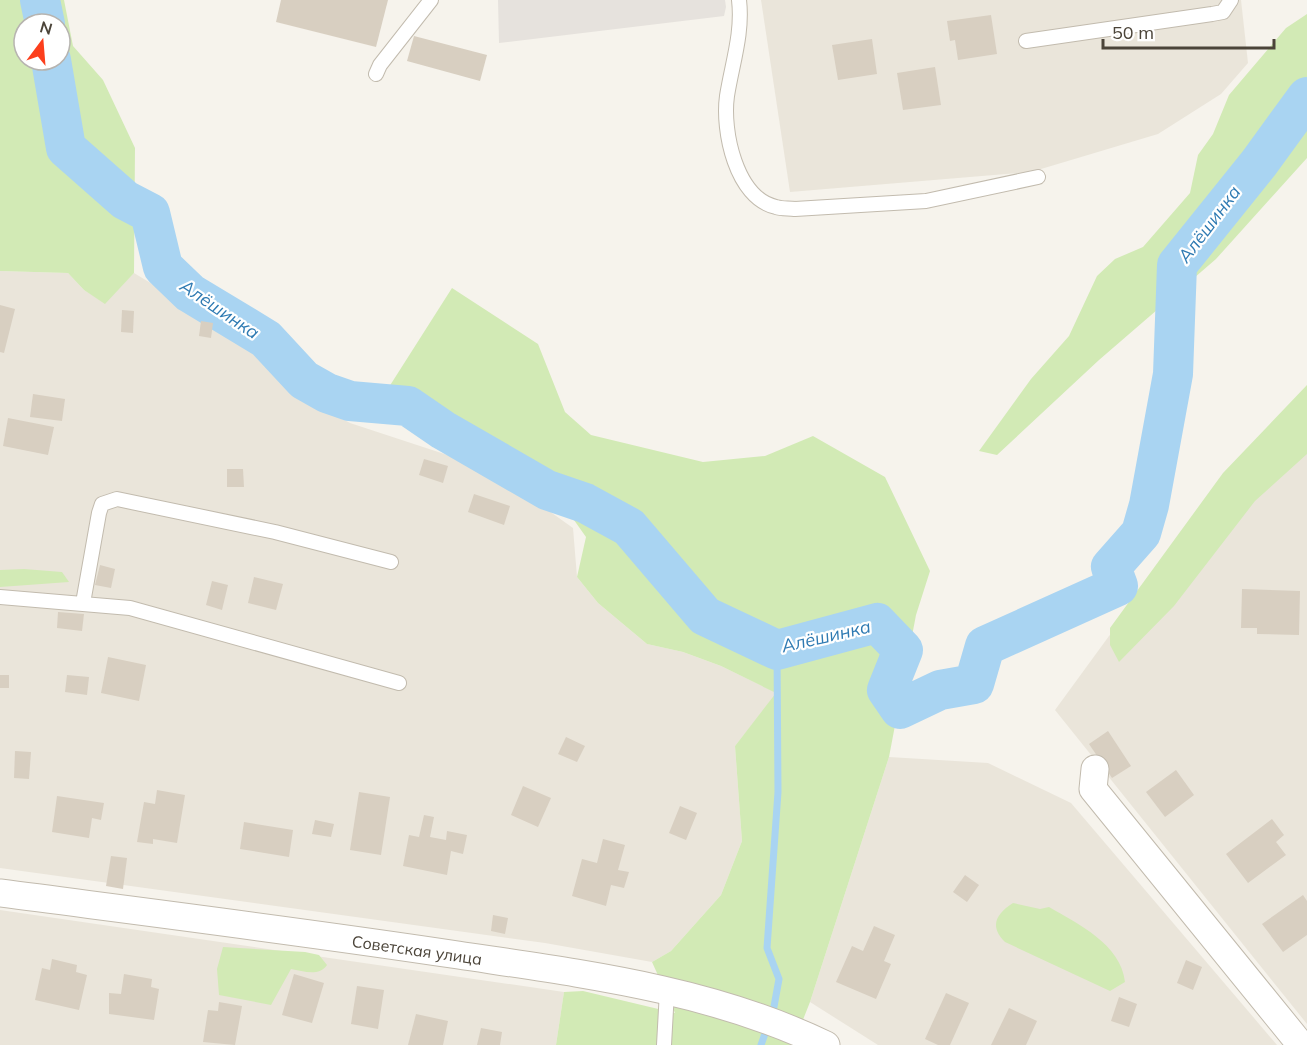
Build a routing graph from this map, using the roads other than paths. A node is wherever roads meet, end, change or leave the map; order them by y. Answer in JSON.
{"nodes":[{"id":1,"x":431,"y":0,"type":"edge"},
{"id":2,"x":740,"y":0,"type":"edge"},
{"id":3,"x":1231,"y":0,"type":"edge"},
{"id":4,"x":1026,"y":41,"type":"dead end"},
{"id":5,"x":376,"y":74,"type":"dead end"},
{"id":6,"x":1038,"y":177,"type":"dead end"},
{"id":7,"x":391,"y":562,"type":"dead end"},
{"id":8,"x":0,"y":597,"type":"edge"},
{"id":9,"x":83,"y":603,"type":"junction"},
{"id":10,"x":399,"y":683,"type":"dead end"},
{"id":11,"x":1095,"y":769,"type":"dead end"},
{"id":12,"x":0,"y":893,"type":"edge"},
{"id":13,"x":667,"y":991,"type":"junction"},
{"id":14,"x":664,"y":1045,"type":"edge"},
{"id":15,"x":826,"y":1045,"type":"edge"},
{"id":16,"x":1301,"y":1045,"type":"edge"}],
"edges":[{"from":1,"to":5,"type":"lane"},
{"from":2,"to":6,"type":"lane"},
{"from":3,"to":4,"type":"lane"},
{"from":7,"to":9,"type":"lane"},
{"from":8,"to":9,"type":"lane"},
{"from":9,"to":10,"type":"lane"},
{"from":11,"to":16,"type":"street"},
{"from":12,"to":13,"type":"street","name":"Советская улица"},
{"from":13,"to":14,"type":"lane"},
{"from":13,"to":15,"type":"street","name":"Советская улица"}]}
